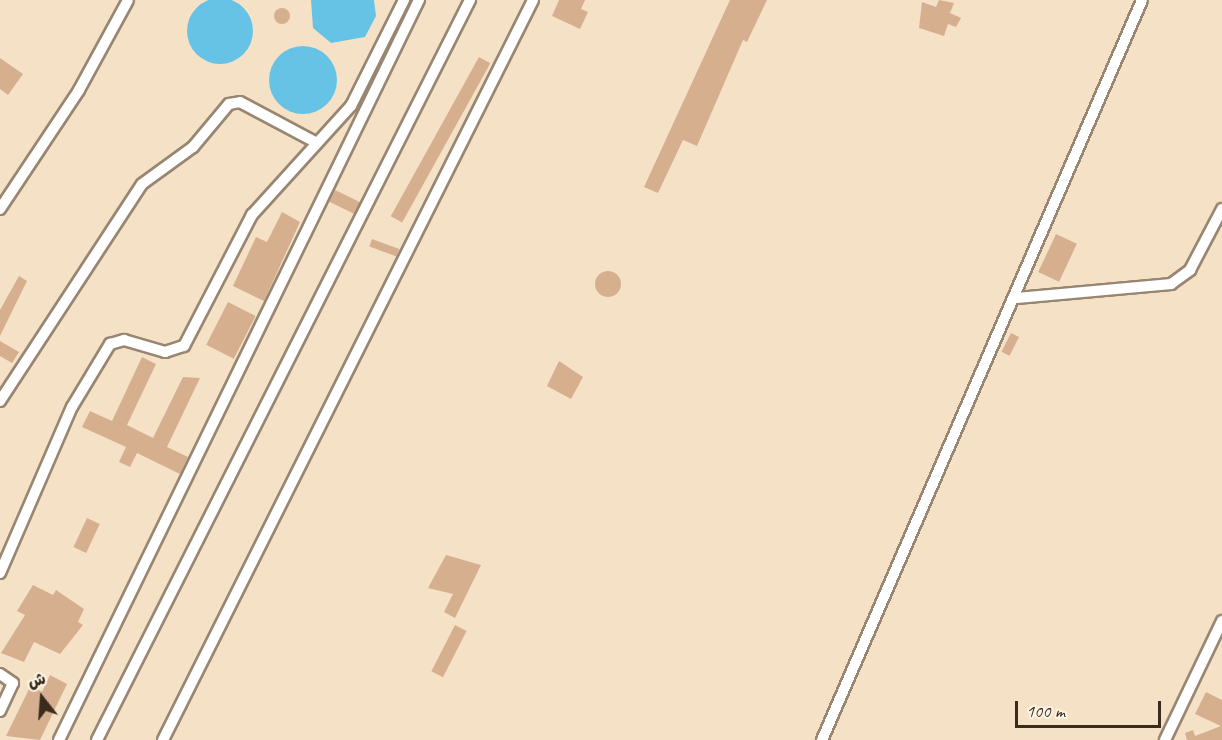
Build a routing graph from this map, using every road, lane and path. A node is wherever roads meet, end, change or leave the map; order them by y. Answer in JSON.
{"nodes":[{"id":1,"x":128,"y":0,"type":"edge"},
{"id":2,"x":404,"y":0,"type":"edge"},
{"id":3,"x":419,"y":0,"type":"edge"},
{"id":4,"x":470,"y":0,"type":"edge"},
{"id":5,"x":533,"y":0,"type":"edge"},
{"id":6,"x":1142,"y":0,"type":"edge"},
{"id":7,"x":317,"y":143,"type":"junction"},
{"id":8,"x":0,"y":209,"type":"edge"},
{"id":9,"x":1222,"y":209,"type":"edge"},
{"id":10,"x":1017,"y":297,"type":"junction"},
{"id":11,"x":0,"y":401,"type":"edge"},
{"id":12,"x":0,"y":573,"type":"edge"},
{"id":13,"x":1222,"y":621,"type":"edge"},
{"id":14,"x":0,"y":674,"type":"edge"},
{"id":15,"x":0,"y":711,"type":"edge"},
{"id":16,"x":59,"y":740,"type":"edge"},
{"id":17,"x":97,"y":740,"type":"edge"},
{"id":18,"x":163,"y":740,"type":"edge"},
{"id":19,"x":822,"y":740,"type":"edge"},
{"id":20,"x":1165,"y":740,"type":"edge"}],
"edges":[{"from":1,"to":8,"type":"lane"},
{"from":2,"to":7,"type":"lane"},
{"from":3,"to":16,"type":"lane"},
{"from":4,"to":17,"type":"lane"},
{"from":5,"to":18,"type":"lane"},
{"from":6,"to":10,"type":"lane"},
{"from":7,"to":11,"type":"lane"},
{"from":7,"to":12,"type":"lane"},
{"from":9,"to":10,"type":"lane"},
{"from":10,"to":19,"type":"lane"},
{"from":13,"to":20,"type":"lane"},
{"from":14,"to":15,"type":"lane"}]}
